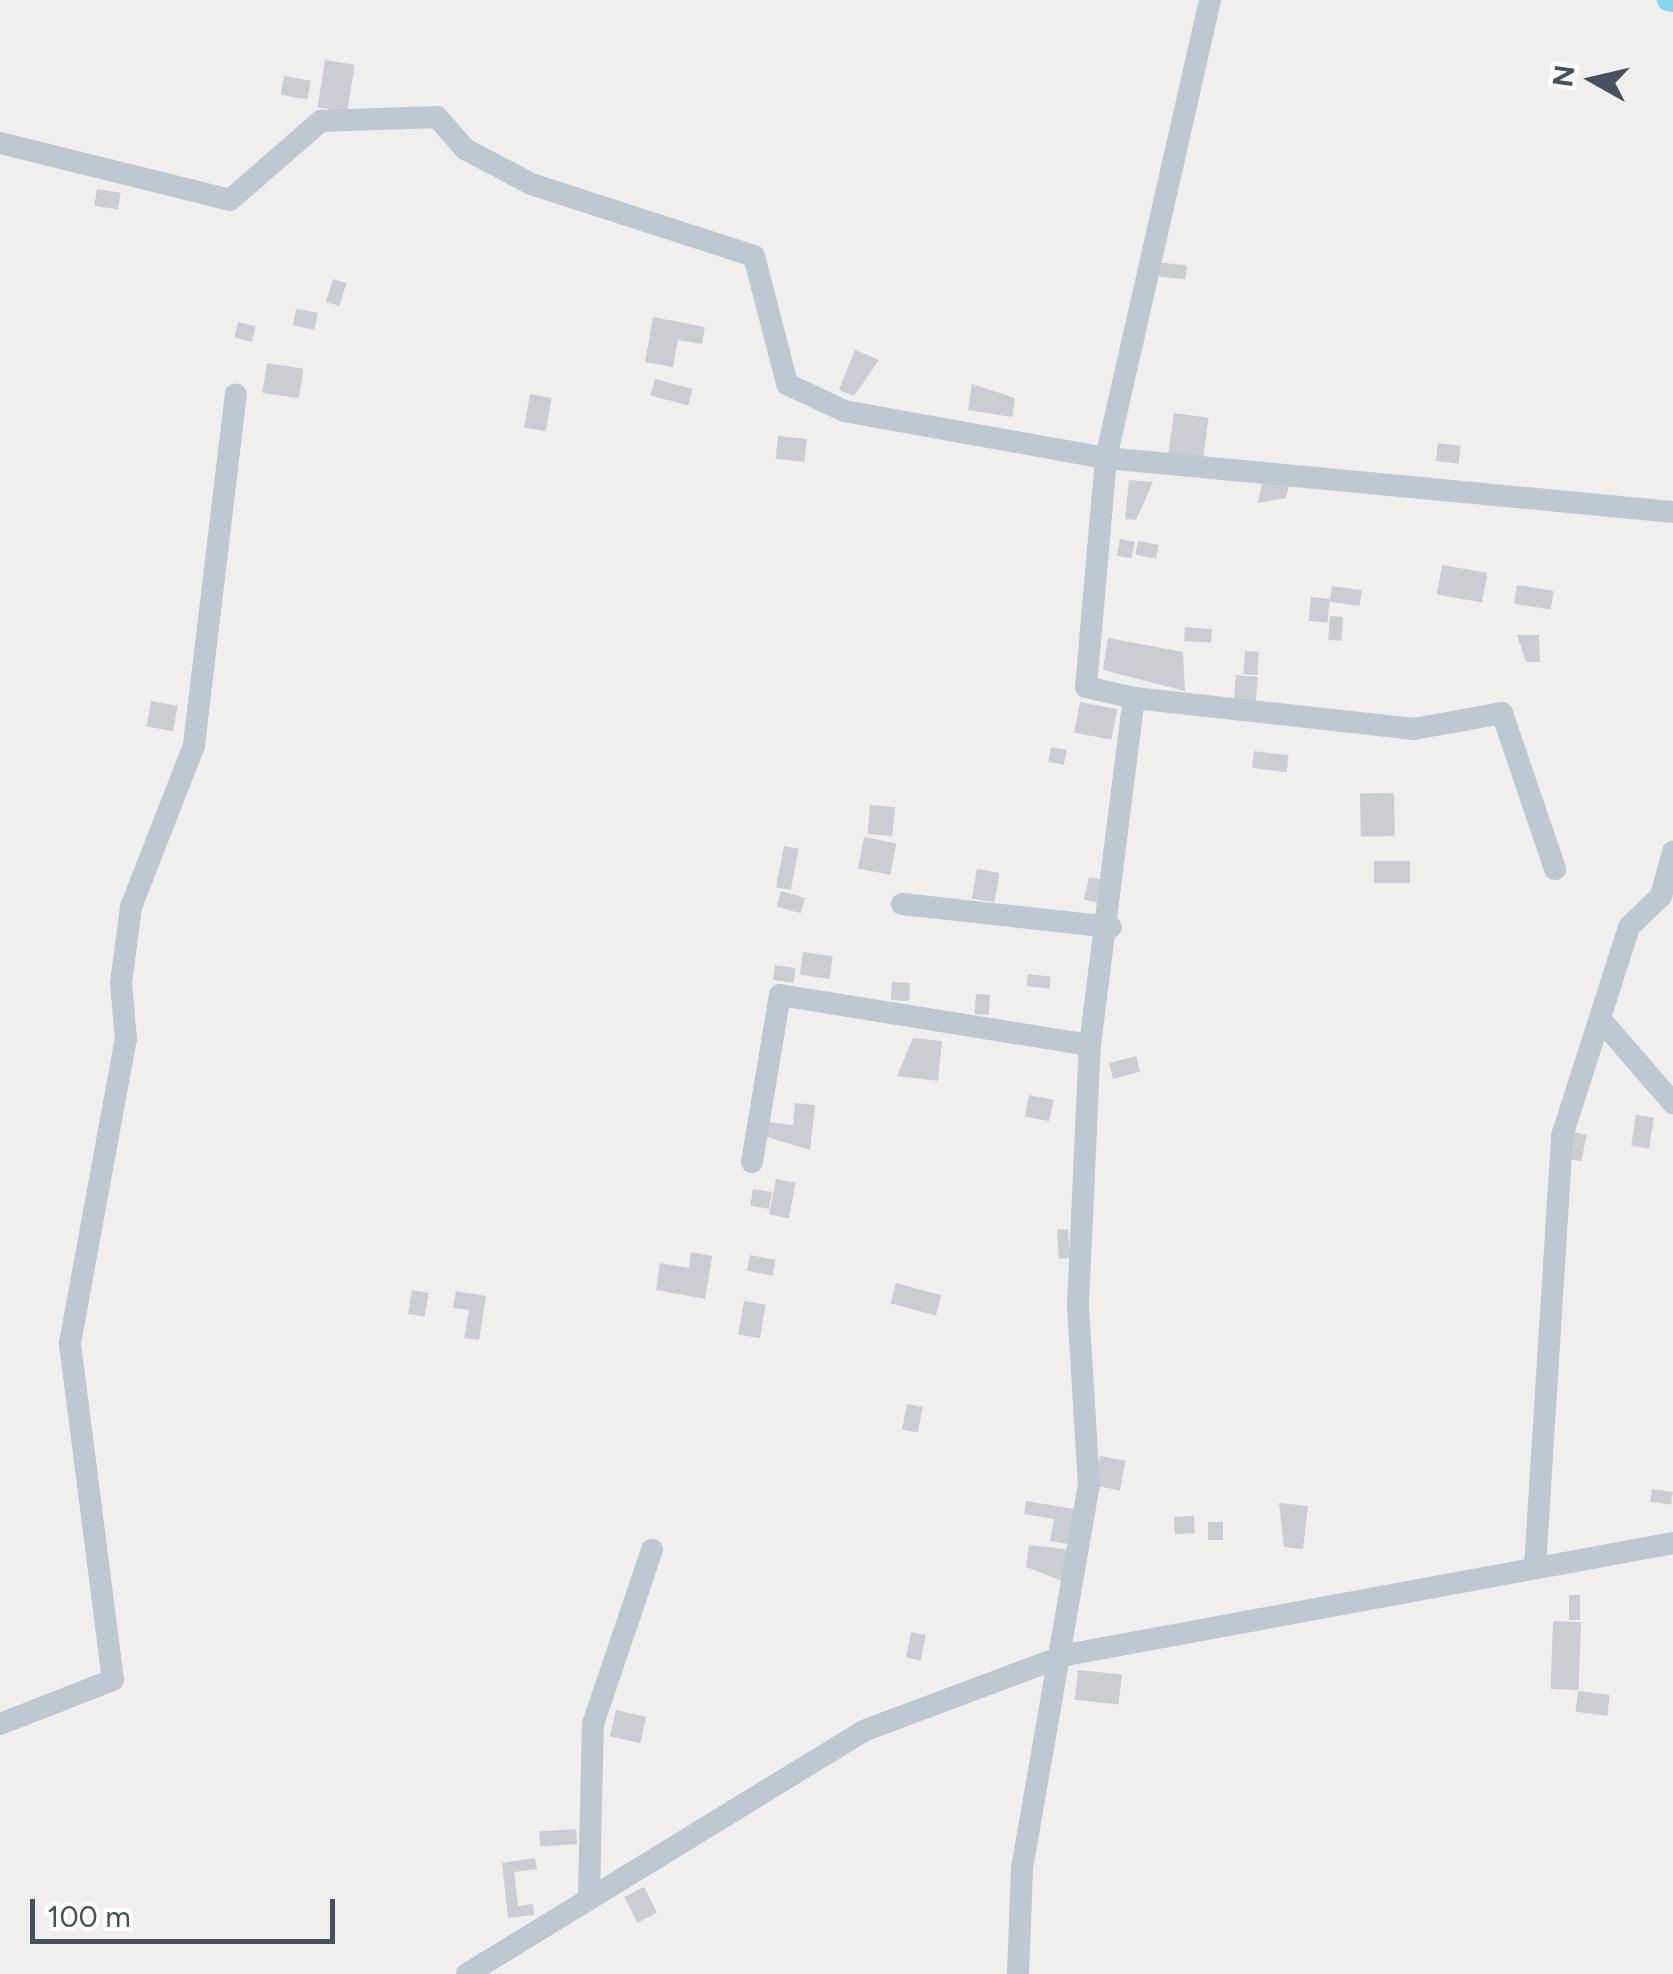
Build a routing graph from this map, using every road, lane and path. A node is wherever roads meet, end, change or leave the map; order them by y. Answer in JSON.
{"nodes":[{"id":1,"x":1210,"y":0,"type":"edge"},
{"id":2,"x":0,"y":143,"type":"edge"},
{"id":3,"x":236,"y":395,"type":"dead end"},
{"id":4,"x":1106,"y":458,"type":"junction"},
{"id":5,"x":1673,"y":512,"type":"edge"},
{"id":6,"x":1134,"y":698,"type":"junction"},
{"id":7,"x":1673,"y":852,"type":"edge"},
{"id":8,"x":1555,"y":870,"type":"dead end"},
{"id":9,"x":902,"y":904,"type":"dead end"},
{"id":10,"x":1111,"y":927,"type":"junction"},
{"id":11,"x":1601,"y":1020,"type":"junction"},
{"id":12,"x":1090,"y":1045,"type":"junction"},
{"id":13,"x":1673,"y":1104,"type":"edge"},
{"id":14,"x":752,"y":1162,"type":"dead end"},
{"id":15,"x":1673,"y":1543,"type":"edge"},
{"id":16,"x":652,"y":1550,"type":"dead end"},
{"id":17,"x":1535,"y":1568,"type":"junction"},
{"id":18,"x":1066,"y":1656,"type":"junction"},
{"id":19,"x":0,"y":1724,"type":"edge"},
{"id":20,"x":589,"y":1895,"type":"junction"},
{"id":21,"x":467,"y":1974,"type":"edge"},
{"id":22,"x":1018,"y":1974,"type":"edge"}],
"edges":[{"from":1,"to":4,"type":"street"},
{"from":2,"to":4,"type":"street"},
{"from":3,"to":19,"type":"street"},
{"from":4,"to":5,"type":"street"},
{"from":4,"to":6,"type":"street"},
{"from":6,"to":8,"type":"street"},
{"from":6,"to":10,"type":"street"},
{"from":7,"to":11,"type":"street"},
{"from":9,"to":10,"type":"street"},
{"from":10,"to":12,"type":"street"},
{"from":11,"to":13,"type":"street"},
{"from":11,"to":17,"type":"street"},
{"from":12,"to":14,"type":"street"},
{"from":12,"to":18,"type":"street"},
{"from":15,"to":17,"type":"street"},
{"from":16,"to":20,"type":"street"},
{"from":17,"to":18,"type":"street"},
{"from":18,"to":20,"type":"street"},
{"from":18,"to":22,"type":"street"},
{"from":20,"to":21,"type":"street"}]}
